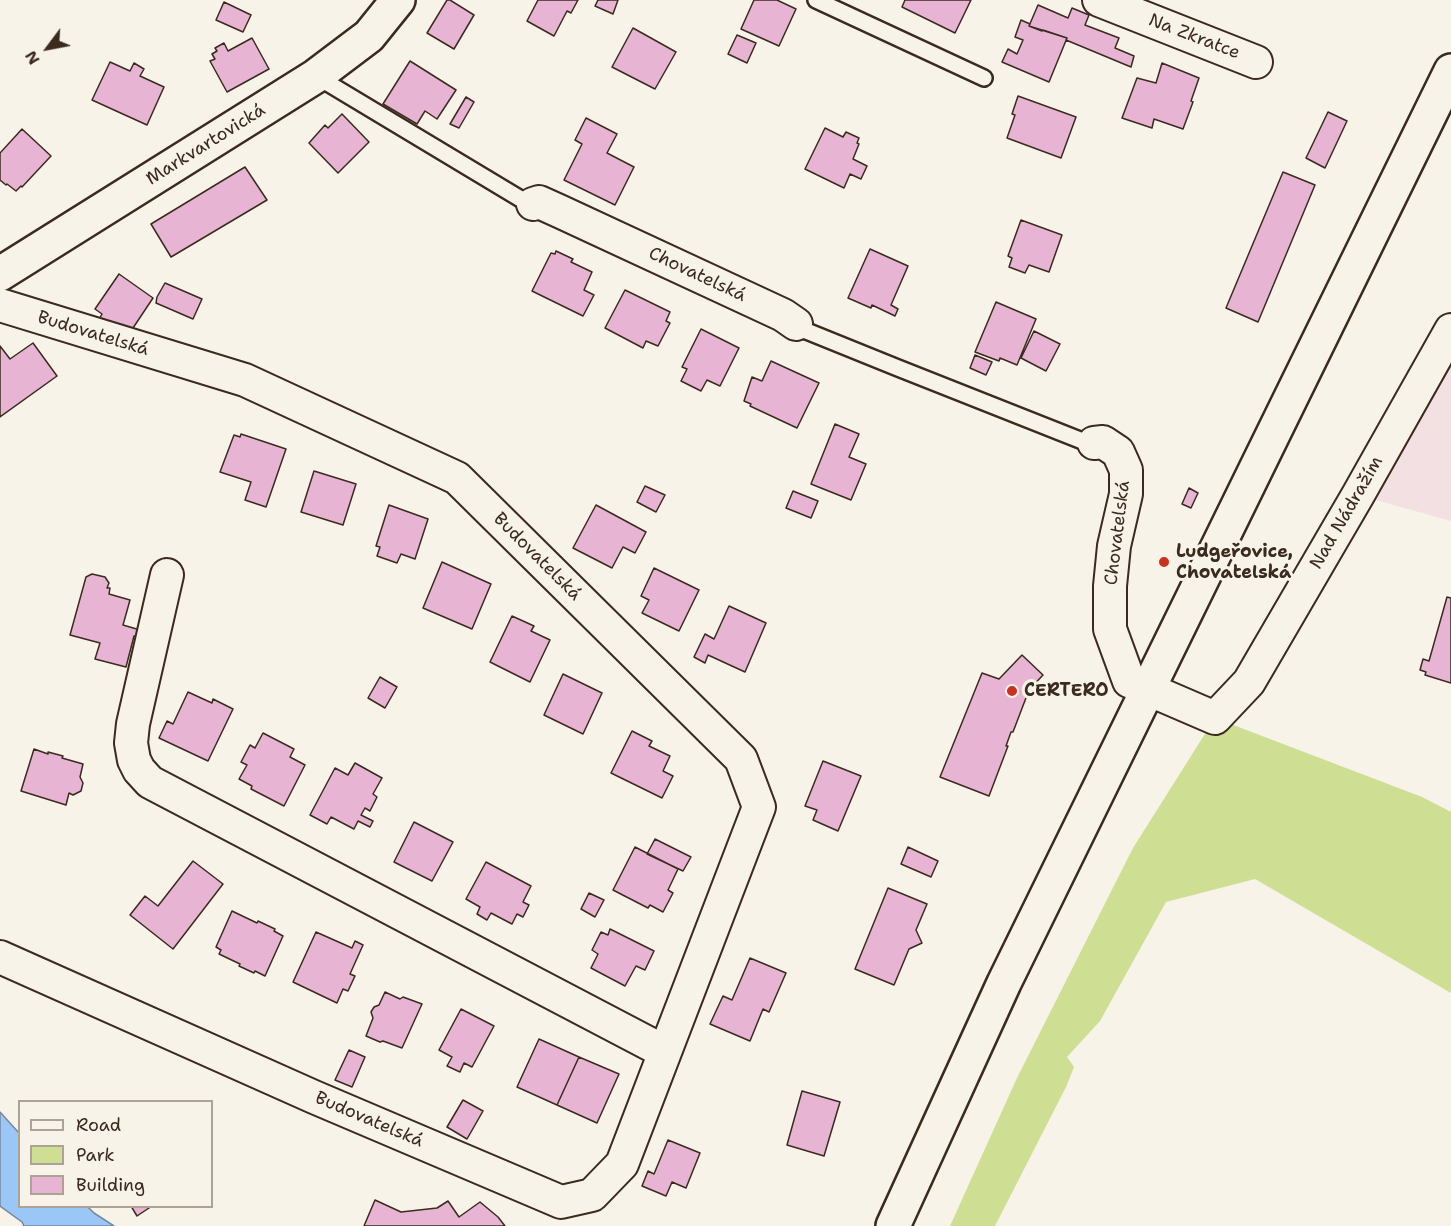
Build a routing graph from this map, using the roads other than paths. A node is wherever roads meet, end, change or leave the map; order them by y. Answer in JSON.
{"nodes":[{"id":1,"x":398,"y":0,"type":"edge"},
{"id":2,"x":816,"y":0,"type":"edge"},
{"id":3,"x":1099,"y":0,"type":"edge"},
{"id":4,"x":1256,"y":62,"type":"dead end"},
{"id":5,"x":1451,"y":71,"type":"edge"},
{"id":6,"x":316,"y":76,"type":"junction"},
{"id":7,"x":984,"y":78,"type":"dead end"},
{"id":8,"x":546,"y":208,"type":"joint"},
{"id":9,"x":0,"y":274,"type":"edge"},
{"id":10,"x":0,"y":305,"type":"edge"},
{"id":11,"x":796,"y":324,"type":"joint"},
{"id":12,"x":1451,"y":330,"type":"edge"},
{"id":13,"x":1094,"y":443,"type":"joint"},
{"id":14,"x":167,"y":575,"type":"dead end"},
{"id":15,"x":1148,"y":690,"type":"junction"},
{"id":16,"x":0,"y":957,"type":"edge"},
{"id":17,"x":665,"y":1052,"type":"junction"},
{"id":18,"x":893,"y":1226,"type":"edge"}],
"edges":[{"from":1,"to":6,"type":"main road","name":"Markvartovická"},
{"from":2,"to":7,"type":"lane"},
{"from":3,"to":4,"type":"street","name":"Na Zkratce"},
{"from":5,"to":15,"type":"main road"},
{"from":6,"to":8,"type":"lane","name":"Chovatelská"},
{"from":6,"to":9,"type":"main road","name":"Markvartovická"},
{"from":8,"to":11,"type":"street","name":"Chovatelská"},
{"from":10,"to":17,"type":"street","name":"Budovatelská"},
{"from":11,"to":13,"type":"lane","name":"Chovatelská"},
{"from":12,"to":15,"type":"street","name":"Nad Nádražím"},
{"from":13,"to":15,"type":"street","name":"Chovatelská"},
{"from":14,"to":17,"type":"street"},
{"from":15,"to":18,"type":"main road"},
{"from":16,"to":17,"type":"street","name":"Budovatelská"}]}
